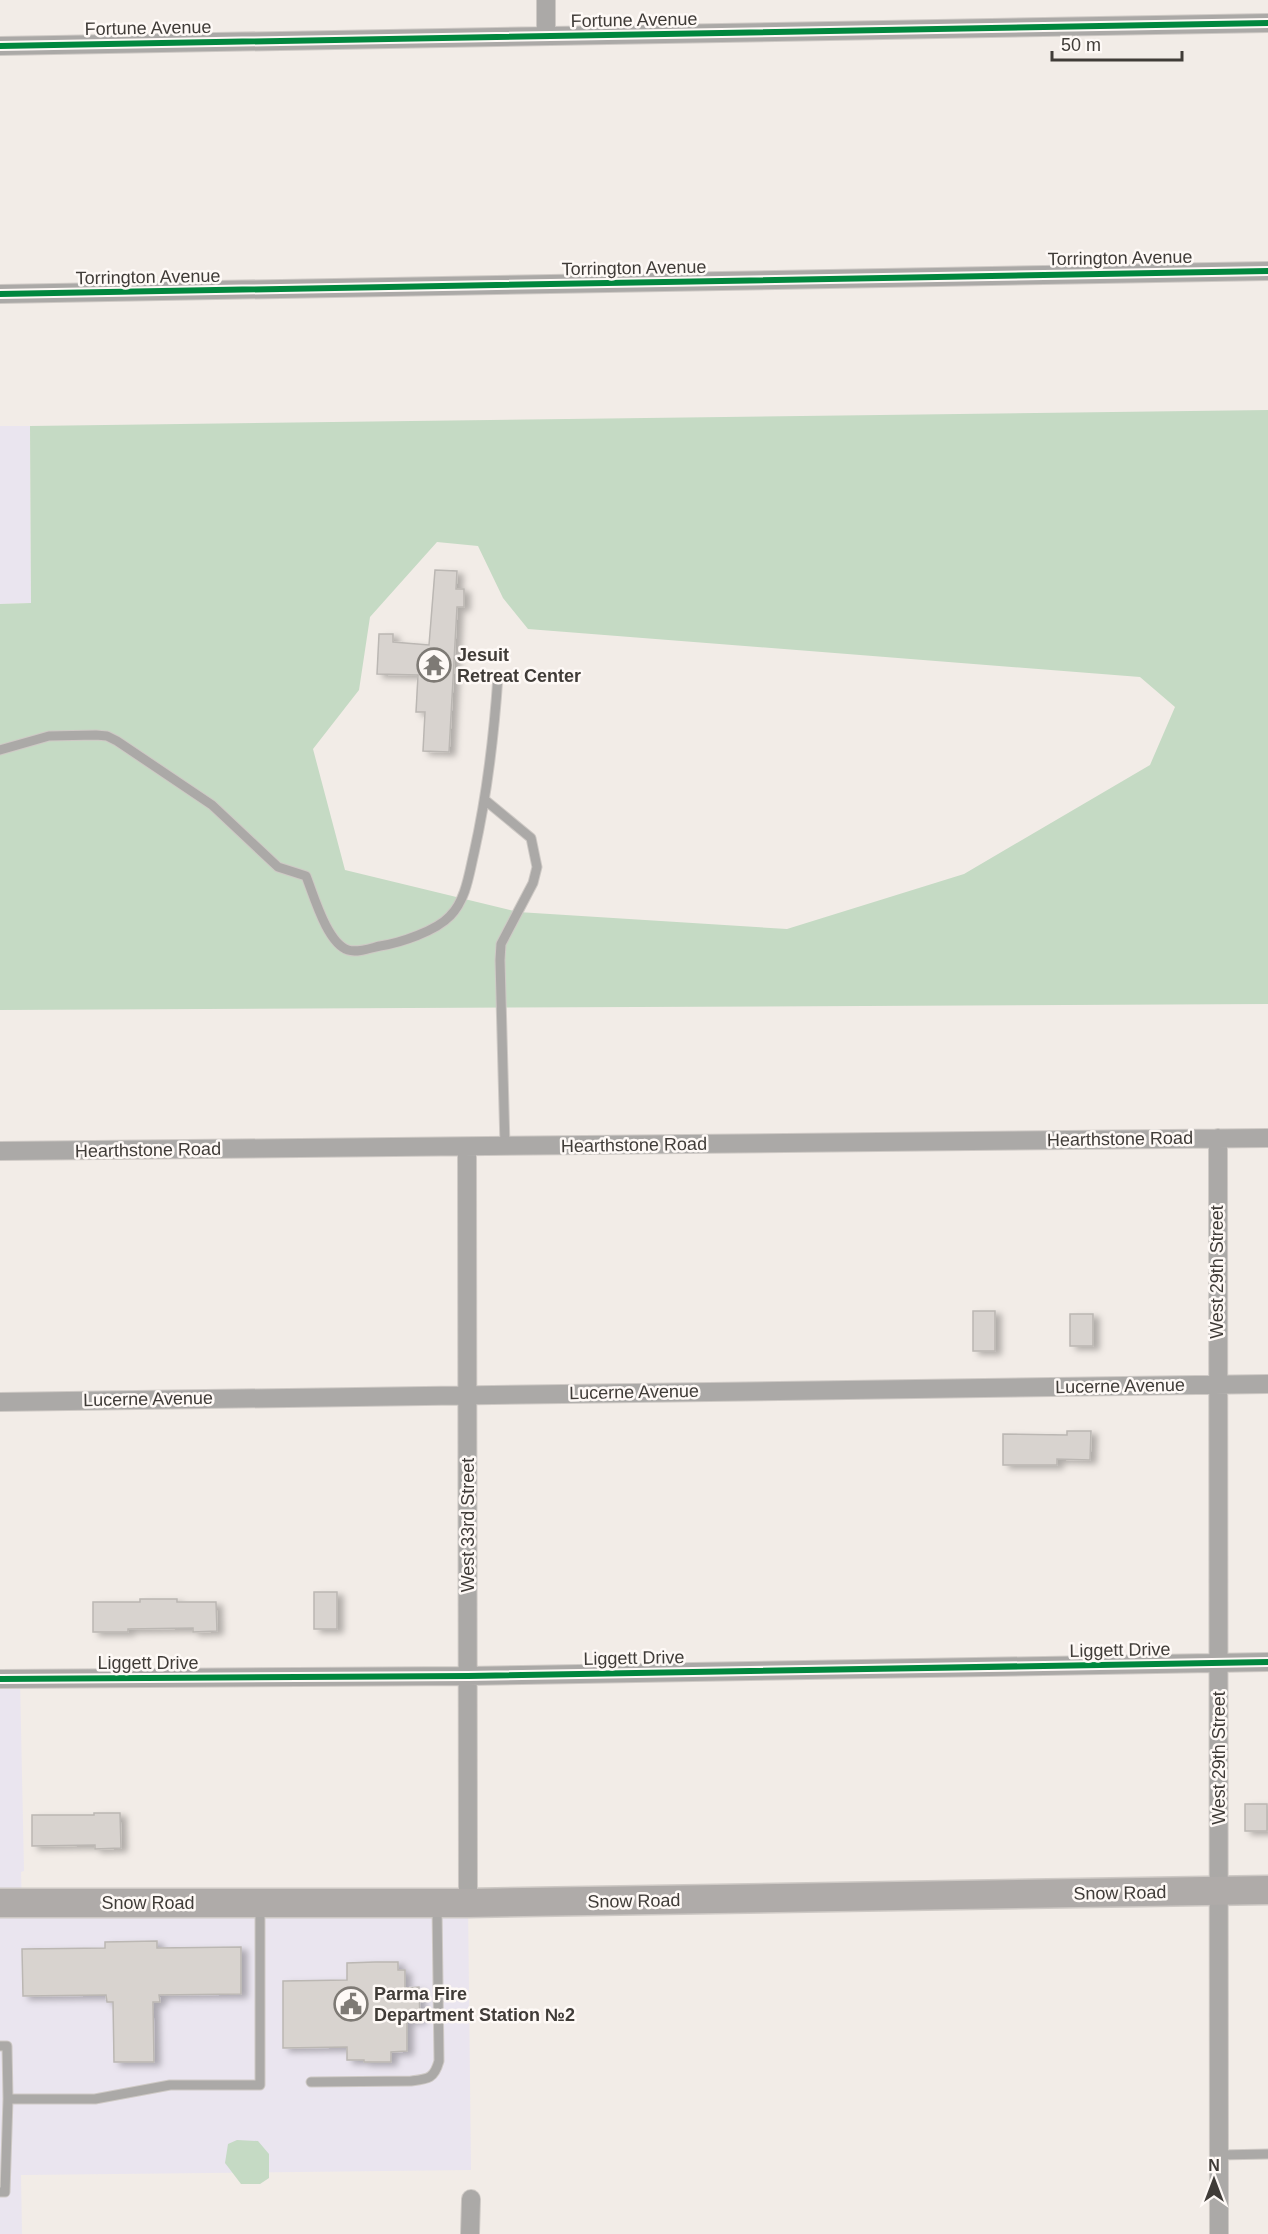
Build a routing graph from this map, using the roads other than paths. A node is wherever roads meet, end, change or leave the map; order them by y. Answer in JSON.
{"nodes":[{"id":1,"x":546,"y":0,"type":"edge"},
{"id":2,"x":1268,"y":23,"type":"edge"},
{"id":3,"x":546,"y":36,"type":"junction"},
{"id":4,"x":0,"y":46,"type":"edge"},
{"id":5,"x":1268,"y":271,"type":"edge"},
{"id":6,"x":0,"y":294,"type":"edge"},
{"id":7,"x":498,"y":676,"type":"dead end"},
{"id":8,"x":0,"y":750,"type":"edge"},
{"id":9,"x":485,"y":800,"type":"junction"},
{"id":10,"x":1218,"y":1138,"type":"junction"},
{"id":11,"x":1268,"y":1138,"type":"edge"},
{"id":12,"x":505,"y":1146,"type":"junction"},
{"id":13,"x":467,"y":1147,"type":"junction"},
{"id":14,"x":0,"y":1151,"type":"edge"},
{"id":15,"x":1268,"y":1384,"type":"edge"},
{"id":16,"x":1219,"y":1386,"type":"junction"},
{"id":17,"x":467,"y":1394,"type":"junction"},
{"id":18,"x":0,"y":1402,"type":"edge"},
{"id":19,"x":1268,"y":1662,"type":"edge"},
{"id":20,"x":1219,"y":1663,"type":"junction"},
{"id":21,"x":468,"y":1676,"type":"junction"},
{"id":22,"x":0,"y":1680,"type":"edge"},
{"id":23,"x":1268,"y":1890,"type":"edge"},
{"id":24,"x":1219,"y":1891,"type":"junction"},
{"id":25,"x":0,"y":1903,"type":"edge"},
{"id":26,"x":260,"y":1903,"type":"junction"},
{"id":27,"x":437,"y":1903,"type":"junction"},
{"id":28,"x":468,"y":1903,"type":"junction"},
{"id":29,"x":0,"y":2046,"type":"edge"},
{"id":30,"x":311,"y":2082,"type":"dead end"},
{"id":31,"x":8,"y":2098,"type":"junction"},
{"id":32,"x":1268,"y":2154,"type":"edge"},
{"id":33,"x":1219,"y":2155,"type":"junction"},
{"id":34,"x":0,"y":2192,"type":"edge"},
{"id":35,"x":471,"y":2199,"type":"dead end"},
{"id":36,"x":470,"y":2234,"type":"edge"},
{"id":37,"x":1219,"y":2234,"type":"edge"}],
"edges":[{"from":1,"to":3,"type":"street"},
{"from":2,"to":3,"type":"street","name":"Fortune Avenue"},
{"from":3,"to":4,"type":"street","name":"Fortune Avenue"},
{"from":5,"to":6,"type":"street","name":"Torrington Avenue"},
{"from":7,"to":9,"type":"lane"},
{"from":8,"to":9,"type":"lane"},
{"from":9,"to":12,"type":"lane"},
{"from":10,"to":11,"type":"street","name":"Hearthstone Road"},
{"from":10,"to":12,"type":"street","name":"Hearthstone Road"},
{"from":10,"to":16,"type":"street","name":"West 29th Street"},
{"from":12,"to":13,"type":"street","name":"Hearthstone Road"},
{"from":13,"to":14,"type":"street","name":"Hearthstone Road"},
{"from":13,"to":17,"type":"street","name":"West 33rd Street"},
{"from":15,"to":16,"type":"street","name":"Lucerne Avenue"},
{"from":16,"to":17,"type":"street","name":"Lucerne Avenue"},
{"from":16,"to":20,"type":"street","name":"West 29th Street"},
{"from":17,"to":18,"type":"street","name":"Lucerne Avenue"},
{"from":17,"to":21,"type":"street","name":"West 33rd Street"},
{"from":19,"to":20,"type":"street","name":"Liggett Drive"},
{"from":20,"to":21,"type":"street","name":"Liggett Drive"},
{"from":20,"to":24,"type":"street","name":"West 29th Street"},
{"from":21,"to":22,"type":"street","name":"Liggett Drive"},
{"from":21,"to":28,"type":"street","name":"West 33rd Street"},
{"from":23,"to":24,"type":"main road","name":"Snow Road"},
{"from":24,"to":28,"type":"main road","name":"Snow Road"},
{"from":24,"to":33,"type":"street","name":"West 29th Street"},
{"from":25,"to":26,"type":"main road","name":"Snow Road"},
{"from":26,"to":27,"type":"main road","name":"Snow Road"},
{"from":26,"to":31,"type":"lane"},
{"from":27,"to":28,"type":"main road","name":"Snow Road"},
{"from":27,"to":30,"type":"lane"},
{"from":29,"to":31,"type":"lane"},
{"from":31,"to":34,"type":"lane"},
{"from":32,"to":33,"type":"lane"},
{"from":33,"to":37,"type":"street","name":"West 29th Street"},
{"from":35,"to":36,"type":"street"}]}
